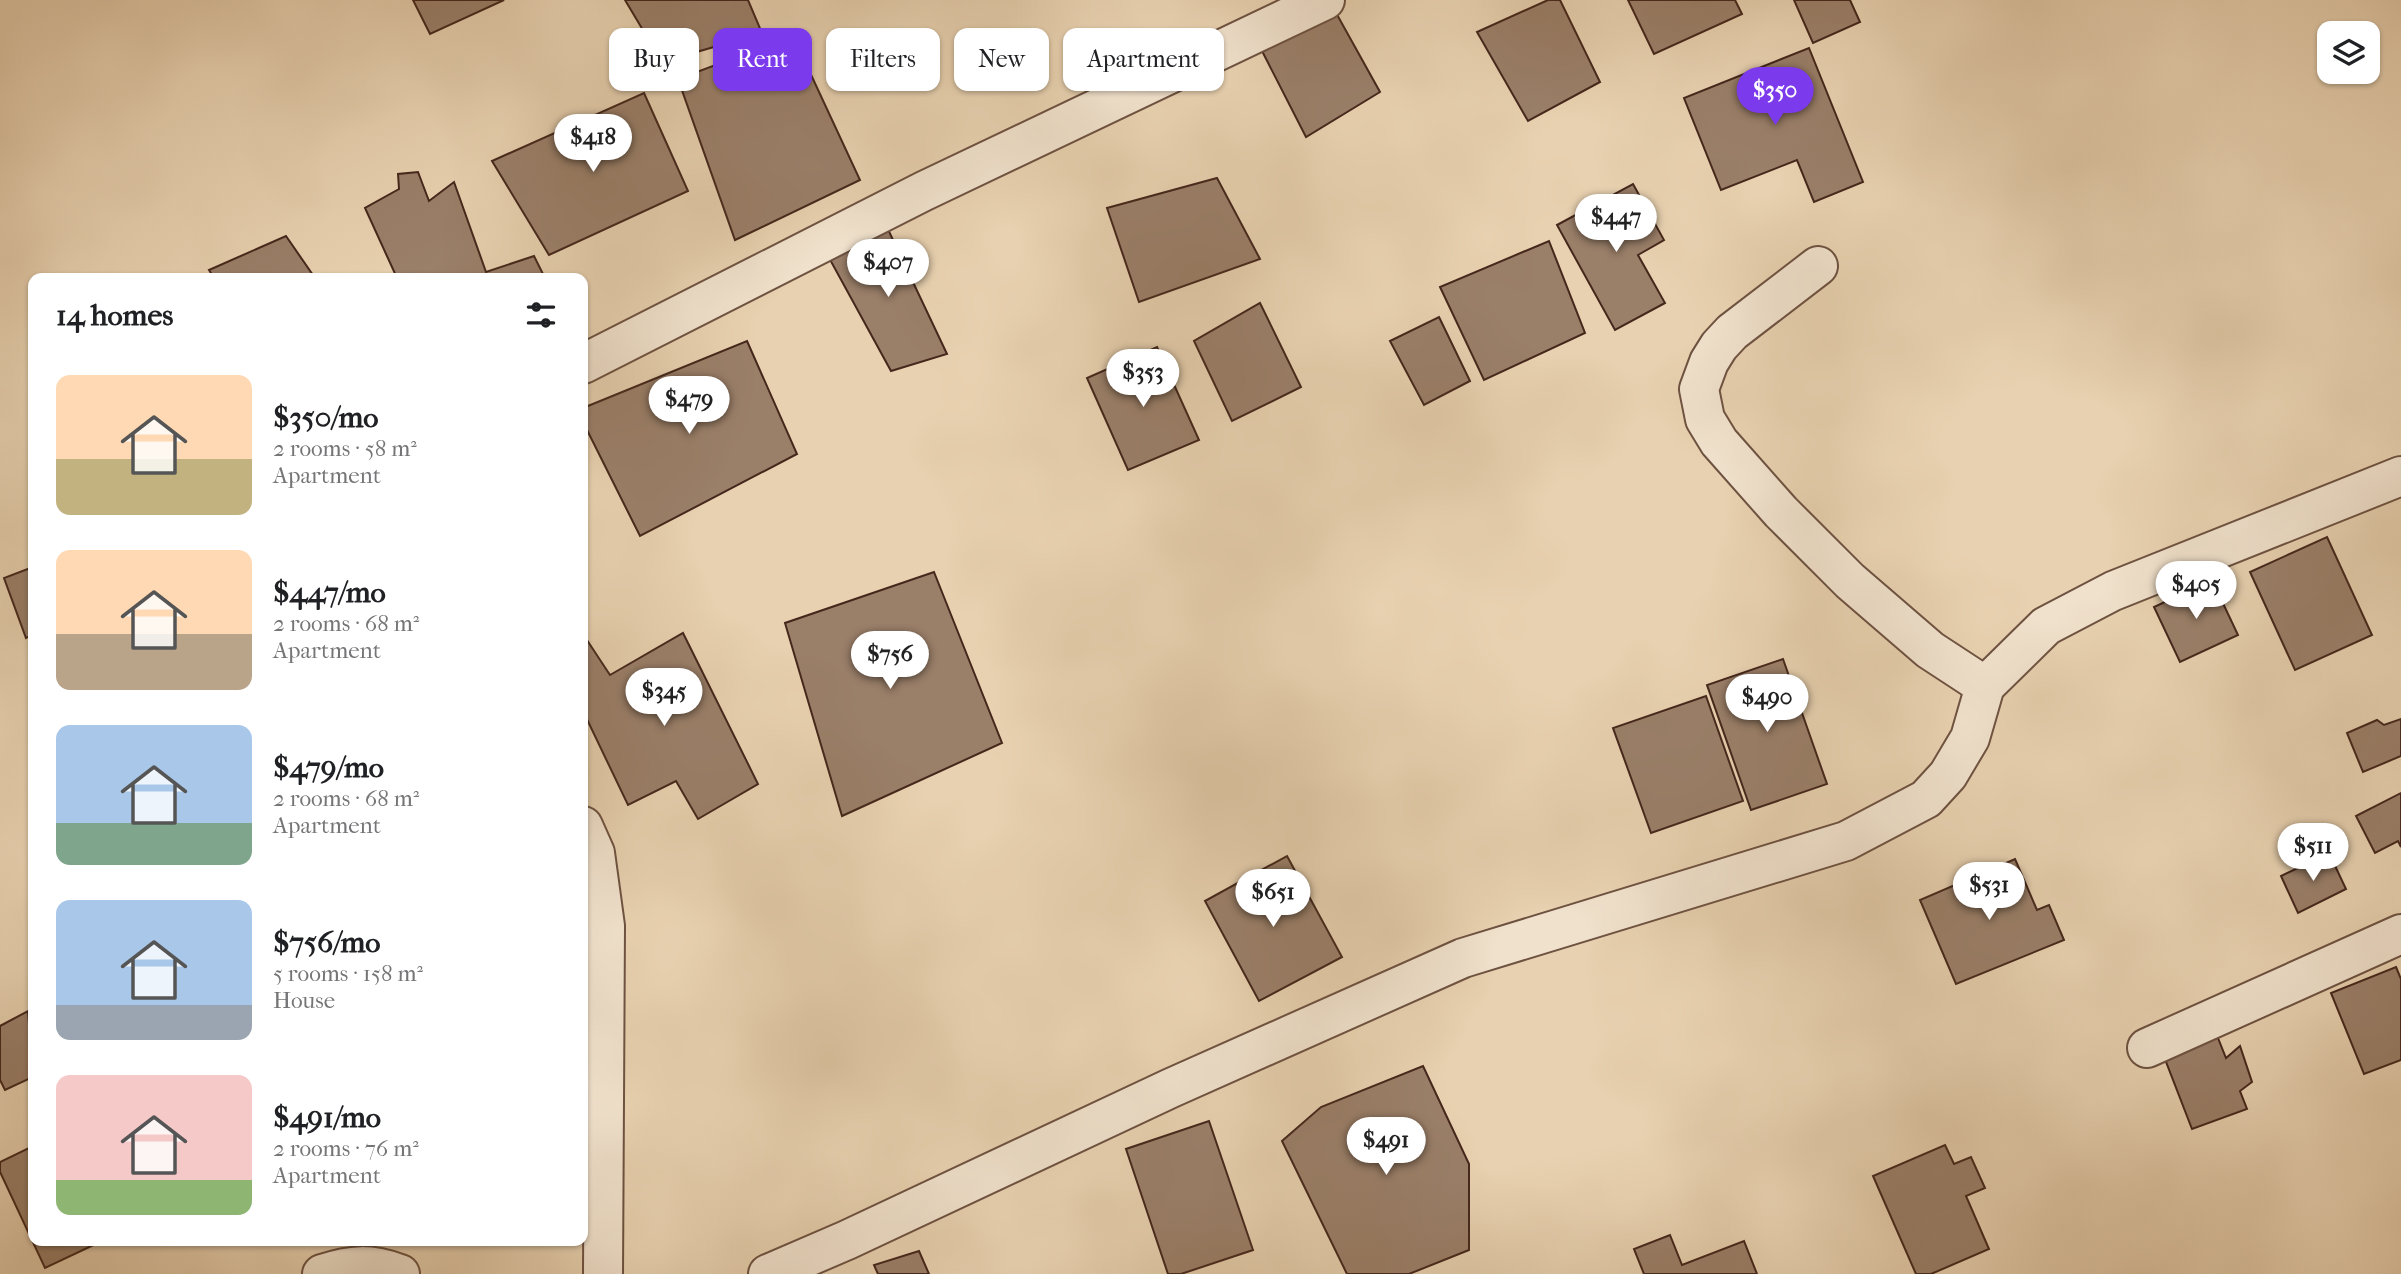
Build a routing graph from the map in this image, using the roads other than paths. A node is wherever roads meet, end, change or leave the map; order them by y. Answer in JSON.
{"nodes":[{"id":1,"x":1325,"y":0,"type":"edge"},
{"id":2,"x":1818,"y":266,"type":"dead end"},
{"id":3,"x":588,"y":361,"type":"edge"},
{"id":4,"x":2401,"y":476,"type":"edge"},
{"id":5,"x":1985,"y":686,"type":"junction"},
{"id":6,"x":588,"y":837,"type":"edge"},
{"id":7,"x":2401,"y":934,"type":"edge"},
{"id":8,"x":2147,"y":1048,"type":"dead end"},
{"id":9,"x":322,"y":1274,"type":"edge"},
{"id":10,"x":400,"y":1274,"type":"edge"},
{"id":11,"x":603,"y":1274,"type":"edge"},
{"id":12,"x":768,"y":1274,"type":"edge"}],
"edges":[{"from":1,"to":3,"type":"street"},
{"from":2,"to":5,"type":"street"},
{"from":4,"to":5,"type":"street"},
{"from":5,"to":12,"type":"street"},
{"from":6,"to":11,"type":"street"},
{"from":7,"to":8,"type":"street"},
{"from":9,"to":10,"type":"street"}]}
